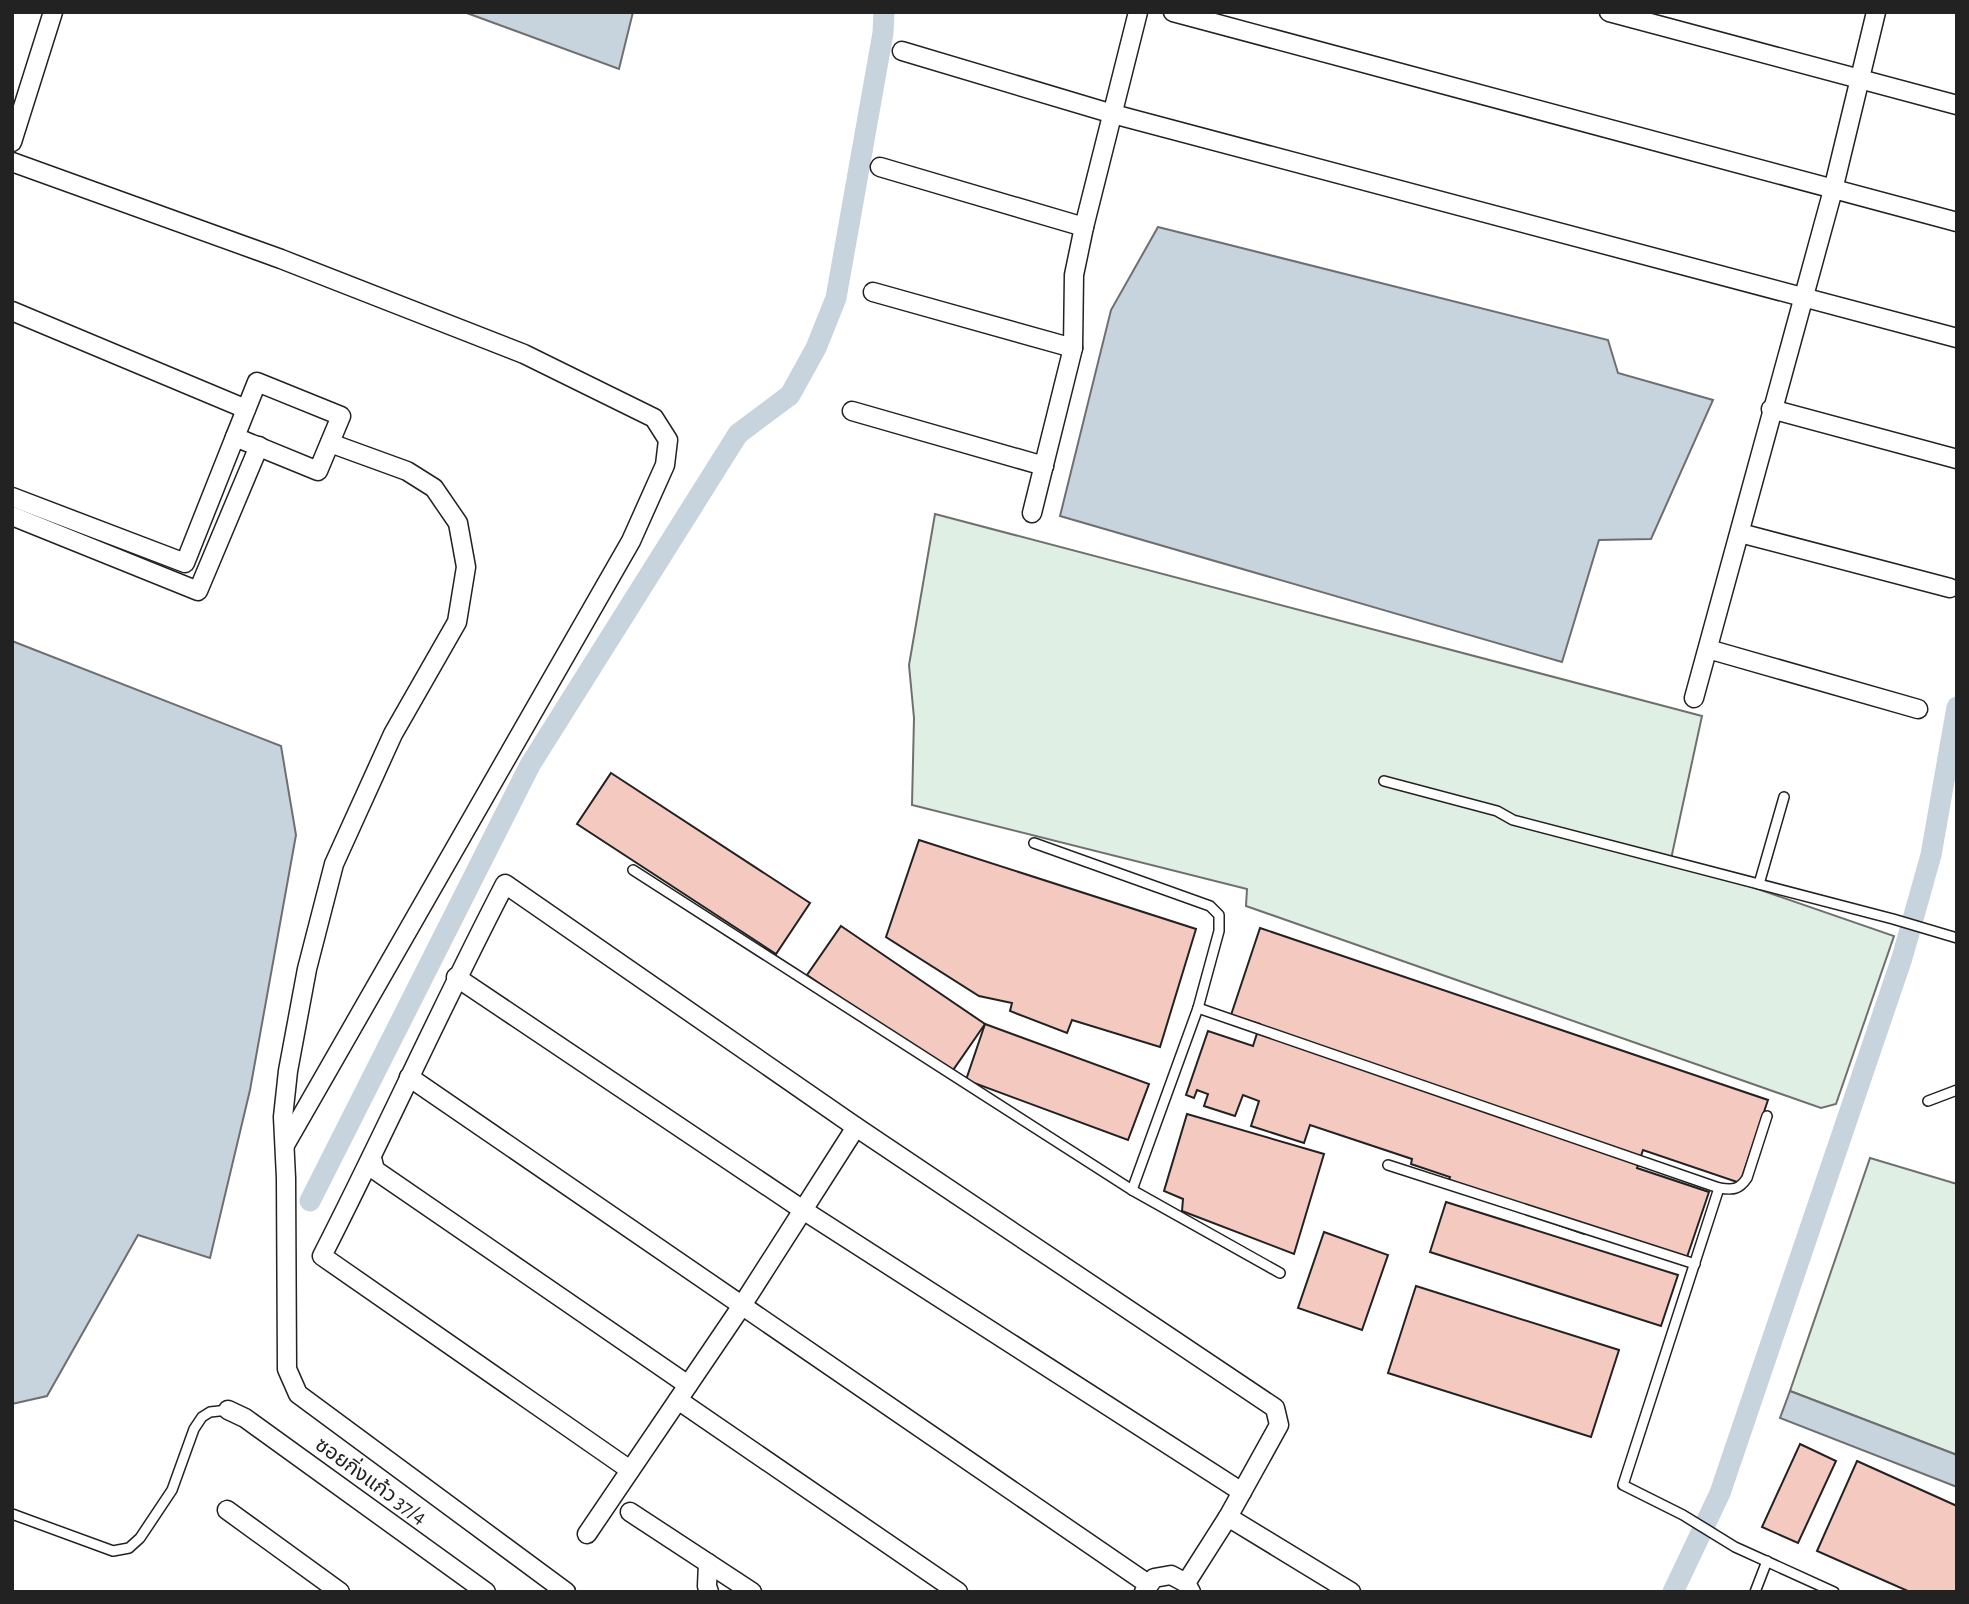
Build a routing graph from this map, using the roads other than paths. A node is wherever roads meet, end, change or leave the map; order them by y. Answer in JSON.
{"nodes":[{"id":1,"x":53,"y":12,"type":"edge"},
{"id":2,"x":1138,"y":12,"type":"edge"},
{"id":3,"x":1173,"y":12,"type":"edge"},
{"id":4,"x":1609,"y":12,"type":"edge"},
{"id":5,"x":1876,"y":12,"type":"edge"},
{"id":6,"x":902,"y":51,"type":"dead end"},
{"id":7,"x":1860,"y":79,"type":"junction"},
{"id":8,"x":1957,"y":104,"type":"edge"},
{"id":9,"x":1113,"y":114,"type":"junction"},
{"id":10,"x":12,"y":142,"type":"edge"},
{"id":11,"x":12,"y":162,"type":"edge"},
{"id":12,"x":880,"y":167,"type":"dead end"},
{"id":13,"x":1833,"y":190,"type":"junction"},
{"id":14,"x":1957,"y":222,"type":"edge"},
{"id":15,"x":1084,"y":228,"type":"junction"},
{"id":16,"x":873,"y":292,"type":"dead end"},
{"id":17,"x":1802,"y":297,"type":"junction"},
{"id":18,"x":12,"y":311,"type":"edge"},
{"id":19,"x":1957,"y":338,"type":"edge"},
{"id":20,"x":1073,"y":348,"type":"junction"},
{"id":21,"x":246,"y":408,"type":"junction"},
{"id":22,"x":1771,"y":410,"type":"junction"},
{"id":23,"x":852,"y":411,"type":"dead end"},
{"id":24,"x":235,"y":437,"type":"junction"},
{"id":25,"x":330,"y":443,"type":"junction"},
{"id":26,"x":259,"y":446,"type":"junction"},
{"id":27,"x":1957,"y":459,"type":"edge"},
{"id":28,"x":1044,"y":466,"type":"junction"},
{"id":29,"x":12,"y":497,"type":"edge"},
{"id":30,"x":1032,"y":513,"type":"dead end"},
{"id":31,"x":12,"y":516,"type":"edge"},
{"id":32,"x":1740,"y":533,"type":"junction"},
{"id":33,"x":173,"y":559,"type":"junction"},
{"id":34,"x":163,"y":577,"type":"junction"},
{"id":35,"x":1950,"y":588,"type":"dead end"},
{"id":36,"x":1708,"y":649,"type":"junction"},
{"id":37,"x":1694,"y":698,"type":"dead end"},
{"id":38,"x":1919,"y":709,"type":"dead end"},
{"id":39,"x":1384,"y":781,"type":"dead end"},
{"id":40,"x":1784,"y":797,"type":"dead end"},
{"id":41,"x":1034,"y":843,"type":"dead end"},
{"id":42,"x":633,"y":870,"type":"dead end"},
{"id":43,"x":1759,"y":884,"type":"junction"},
{"id":44,"x":1953,"y":936,"type":"edge"},
{"id":45,"x":456,"y":977,"type":"junction"},
{"id":46,"x":1198,"y":1008,"type":"junction"},
{"id":47,"x":409,"y":1077,"type":"junction"},
{"id":48,"x":1957,"y":1090,"type":"edge"},
{"id":49,"x":1928,"y":1101,"type":"dead end"},
{"id":50,"x":1767,"y":1116,"type":"dead end"},
{"id":51,"x":856,"y":1127,"type":"junction"},
{"id":52,"x":285,"y":1145,"type":"junction"},
{"id":53,"x":372,"y":1158,"type":"junction"},
{"id":54,"x":1388,"y":1165,"type":"dead end"},
{"id":55,"x":1719,"y":1188,"type":"junction"},
{"id":56,"x":1132,"y":1190,"type":"junction"},
{"id":57,"x":803,"y":1210,"type":"junction"},
{"id":58,"x":1695,"y":1264,"type":"junction"},
{"id":59,"x":1280,"y":1273,"type":"dead end"},
{"id":60,"x":741,"y":1307,"type":"junction"},
{"id":61,"x":688,"y":1385,"type":"junction"},
{"id":62,"x":678,"y":1400,"type":"junction"},
{"id":63,"x":228,"y":1410,"type":"joint"},
{"id":64,"x":631,"y":1470,"type":"junction"},
{"id":65,"x":1242,"y":1492,"type":"junction"},
{"id":66,"x":228,"y":1510,"type":"dead end"},
{"id":67,"x":630,"y":1512,"type":"dead end"},
{"id":68,"x":12,"y":1514,"type":"edge"},
{"id":69,"x":1228,"y":1517,"type":"junction"},
{"id":70,"x":587,"y":1534,"type":"dead end"},
{"id":71,"x":1767,"y":1561,"type":"junction"},
{"id":72,"x":708,"y":1563,"type":"junction"},
{"id":73,"x":1189,"y":1587,"type":"edge"},
{"id":74,"x":1146,"y":1588,"type":"edge"},
{"id":75,"x":1813,"y":1588,"type":"edge"},
{"id":76,"x":340,"y":1592,"type":"edge"},
{"id":77,"x":486,"y":1592,"type":"edge"},
{"id":78,"x":566,"y":1592,"type":"edge"},
{"id":79,"x":709,"y":1592,"type":"edge"},
{"id":80,"x":752,"y":1592,"type":"edge"},
{"id":81,"x":958,"y":1592,"type":"edge"},
{"id":82,"x":1351,"y":1592,"type":"edge"},
{"id":83,"x":1755,"y":1592,"type":"edge"},
{"id":84,"x":1834,"y":1592,"type":"edge"}],
"edges":[{"from":1,"to":10,"type":"street"},
{"from":2,"to":9,"type":"street"},
{"from":3,"to":13,"type":"street"},
{"from":4,"to":7,"type":"street"},
{"from":5,"to":7,"type":"street"},
{"from":6,"to":9,"type":"street"},
{"from":7,"to":8,"type":"street"},
{"from":7,"to":13,"type":"street"},
{"from":9,"to":15,"type":"street"},
{"from":9,"to":17,"type":"street"},
{"from":11,"to":52,"type":"street"},
{"from":12,"to":15,"type":"street"},
{"from":13,"to":14,"type":"street"},
{"from":13,"to":17,"type":"street"},
{"from":15,"to":20,"type":"street"},
{"from":16,"to":20,"type":"street"},
{"from":17,"to":19,"type":"street"},
{"from":17,"to":22,"type":"street"},
{"from":18,"to":21,"type":"street"},
{"from":20,"to":28,"type":"street"},
{"from":21,"to":24,"type":"street"},
{"from":21,"to":25,"type":"street"},
{"from":22,"to":27,"type":"street"},
{"from":22,"to":32,"type":"street"},
{"from":23,"to":28,"type":"street"},
{"from":24,"to":26,"type":"street"},
{"from":24,"to":33,"type":"street"},
{"from":25,"to":26,"type":"street"},
{"from":25,"to":52,"type":"street"},
{"from":26,"to":34,"type":"street"},
{"from":28,"to":30,"type":"street"},
{"from":29,"to":33,"type":"street"},
{"from":31,"to":34,"type":"street"},
{"from":32,"to":35,"type":"street"},
{"from":32,"to":36,"type":"street"},
{"from":33,"to":34,"type":"street"},
{"from":36,"to":37,"type":"street"},
{"from":36,"to":38,"type":"street"},
{"from":39,"to":43,"type":"lane"},
{"from":40,"to":43,"type":"lane"},
{"from":41,"to":46,"type":"lane"},
{"from":42,"to":56,"type":"lane"},
{"from":43,"to":44,"type":"lane"},
{"from":45,"to":47,"type":"street"},
{"from":45,"to":51,"type":"street"},
{"from":45,"to":57,"type":"street"},
{"from":46,"to":55,"type":"lane"},
{"from":46,"to":56,"type":"lane"},
{"from":47,"to":53,"type":"street"},
{"from":47,"to":60,"type":"street"},
{"from":48,"to":49,"type":"lane"},
{"from":50,"to":55,"type":"lane"},
{"from":51,"to":57,"type":"street"},
{"from":51,"to":65,"type":"street"},
{"from":52,"to":78,"type":"street"},
{"from":53,"to":61,"type":"street"},
{"from":53,"to":64,"type":"street"},
{"from":54,"to":58,"type":"lane"},
{"from":55,"to":58,"type":"lane"},
{"from":56,"to":59,"type":"lane"},
{"from":57,"to":60,"type":"street"},
{"from":57,"to":65,"type":"street"},
{"from":58,"to":71,"type":"lane"},
{"from":60,"to":61,"type":"street"},
{"from":60,"to":74,"type":"street"},
{"from":61,"to":62,"type":"street"},
{"from":62,"to":64,"type":"street"},
{"from":62,"to":81,"type":"street"},
{"from":63,"to":68,"type":"lane"},
{"from":63,"to":77,"type":"street","name":"ซอยกิ่งแก้ว 37/4"},
{"from":64,"to":70,"type":"street"},
{"from":65,"to":69,"type":"street"},
{"from":66,"to":76,"type":"street"},
{"from":67,"to":72,"type":"street"},
{"from":69,"to":73,"type":"street"},
{"from":69,"to":82,"type":"street"},
{"from":71,"to":75,"type":"lane"},
{"from":71,"to":83,"type":"lane"},
{"from":72,"to":79,"type":"street"},
{"from":72,"to":80,"type":"street"},
{"from":73,"to":74,"type":"street"},
{"from":75,"to":84,"type":"lane"}]}
